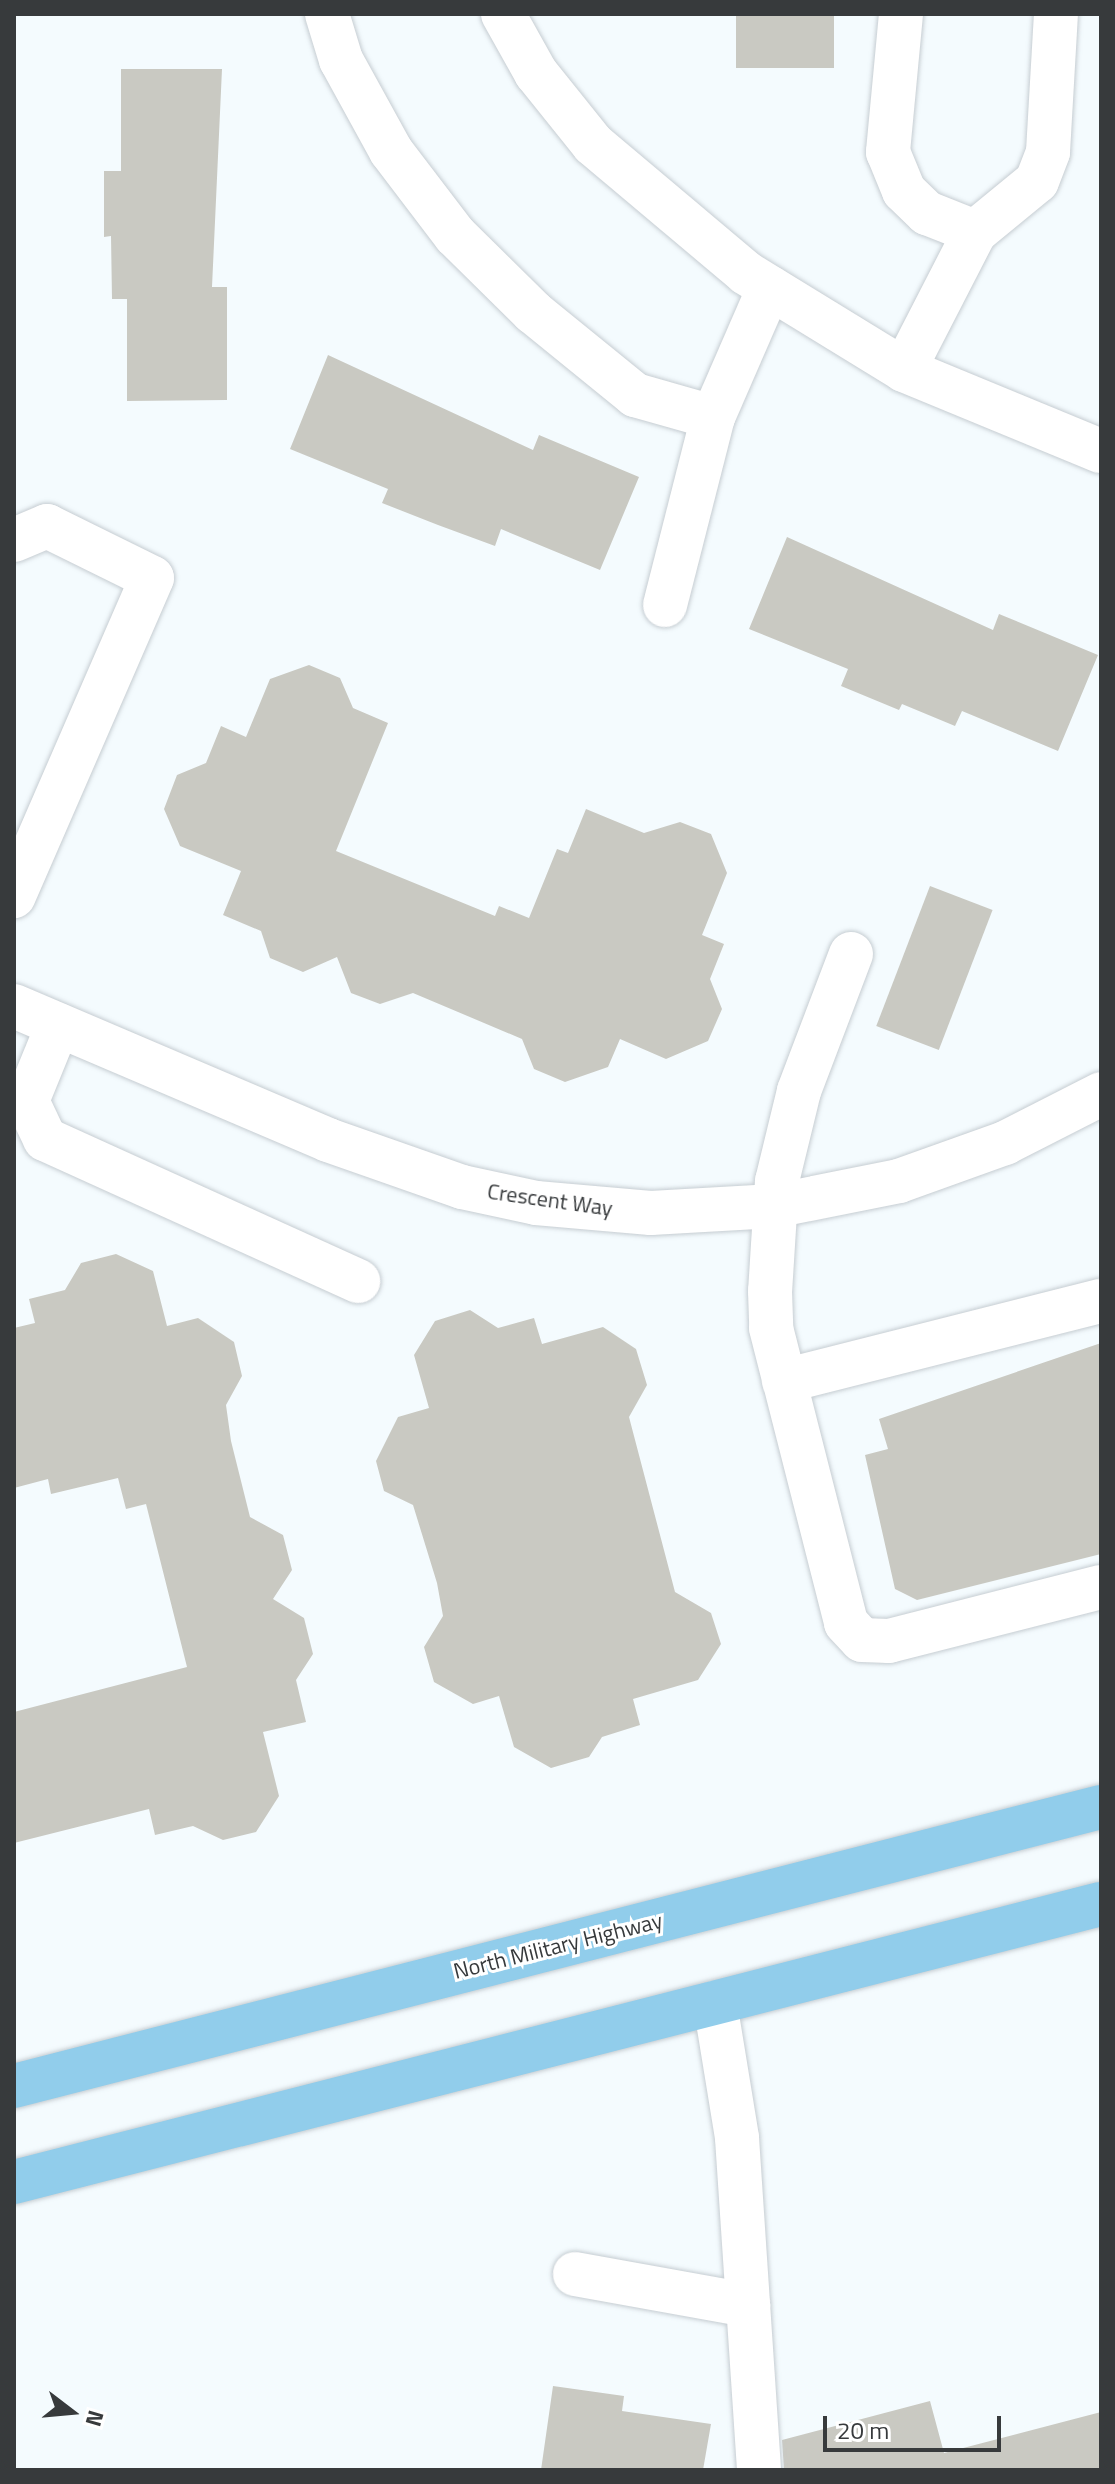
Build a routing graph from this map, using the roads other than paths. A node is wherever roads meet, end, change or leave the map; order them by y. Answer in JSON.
{"nodes":[{"id":1,"x":327,"y":14,"type":"edge"},
{"id":2,"x":503,"y":14,"type":"edge"},
{"id":3,"x":901,"y":14,"type":"edge"},
{"id":4,"x":1056,"y":14,"type":"edge"},
{"id":5,"x":975,"y":232,"type":"junction"},
{"id":6,"x":769,"y":288,"type":"junction"},
{"id":7,"x":904,"y":370,"type":"junction"},
{"id":8,"x":713,"y":417,"type":"junction"},
{"id":9,"x":1101,"y":451,"type":"edge"},
{"id":10,"x":14,"y":540,"type":"edge"},
{"id":11,"x":665,"y":605,"type":"dead end"},
{"id":12,"x":14,"y":896,"type":"edge"},
{"id":13,"x":851,"y":954,"type":"dead end"},
{"id":14,"x":14,"y":1006,"type":"edge"},
{"id":15,"x":58,"y":1025,"type":"junction"},
{"id":16,"x":1101,"y":1094,"type":"edge"},
{"id":17,"x":774,"y":1206,"type":"junction"},
{"id":18,"x":358,"y":1281,"type":"dead end"},
{"id":19,"x":1101,"y":1301,"type":"edge"},
{"id":20,"x":784,"y":1381,"type":"junction"},
{"id":21,"x":1101,"y":1587,"type":"edge"},
{"id":22,"x":1101,"y":1807,"type":"edge"},
{"id":23,"x":1101,"y":1904,"type":"edge"},
{"id":24,"x":715,"y":2003,"type":"junction"},
{"id":25,"x":14,"y":2086,"type":"edge"},
{"id":26,"x":14,"y":2182,"type":"edge"},
{"id":27,"x":575,"y":2274,"type":"dead end"},
{"id":28,"x":748,"y":2305,"type":"junction"},
{"id":29,"x":759,"y":2470,"type":"edge"}],
"edges":[{"from":1,"to":8,"type":"street"},
{"from":2,"to":6,"type":"street"},
{"from":3,"to":5,"type":"street"},
{"from":4,"to":5,"type":"street"},
{"from":5,"to":7,"type":"street"},
{"from":6,"to":7,"type":"street"},
{"from":6,"to":8,"type":"street"},
{"from":7,"to":9,"type":"street"},
{"from":8,"to":11,"type":"street"},
{"from":10,"to":12,"type":"street"},
{"from":13,"to":17,"type":"street"},
{"from":14,"to":15,"type":"street","name":"Crescent Way"},
{"from":15,"to":17,"type":"street","name":"Crescent Way"},
{"from":15,"to":18,"type":"street"},
{"from":16,"to":17,"type":"street","name":"Crescent Way"},
{"from":17,"to":20,"type":"street"},
{"from":19,"to":20,"type":"street"},
{"from":20,"to":21,"type":"street"},
{"from":22,"to":25,"type":"main road","name":"North Military Highway"},
{"from":23,"to":24,"type":"main road"},
{"from":24,"to":26,"type":"main road"},
{"from":24,"to":28,"type":"street"},
{"from":27,"to":28,"type":"street"},
{"from":28,"to":29,"type":"street"}]}
